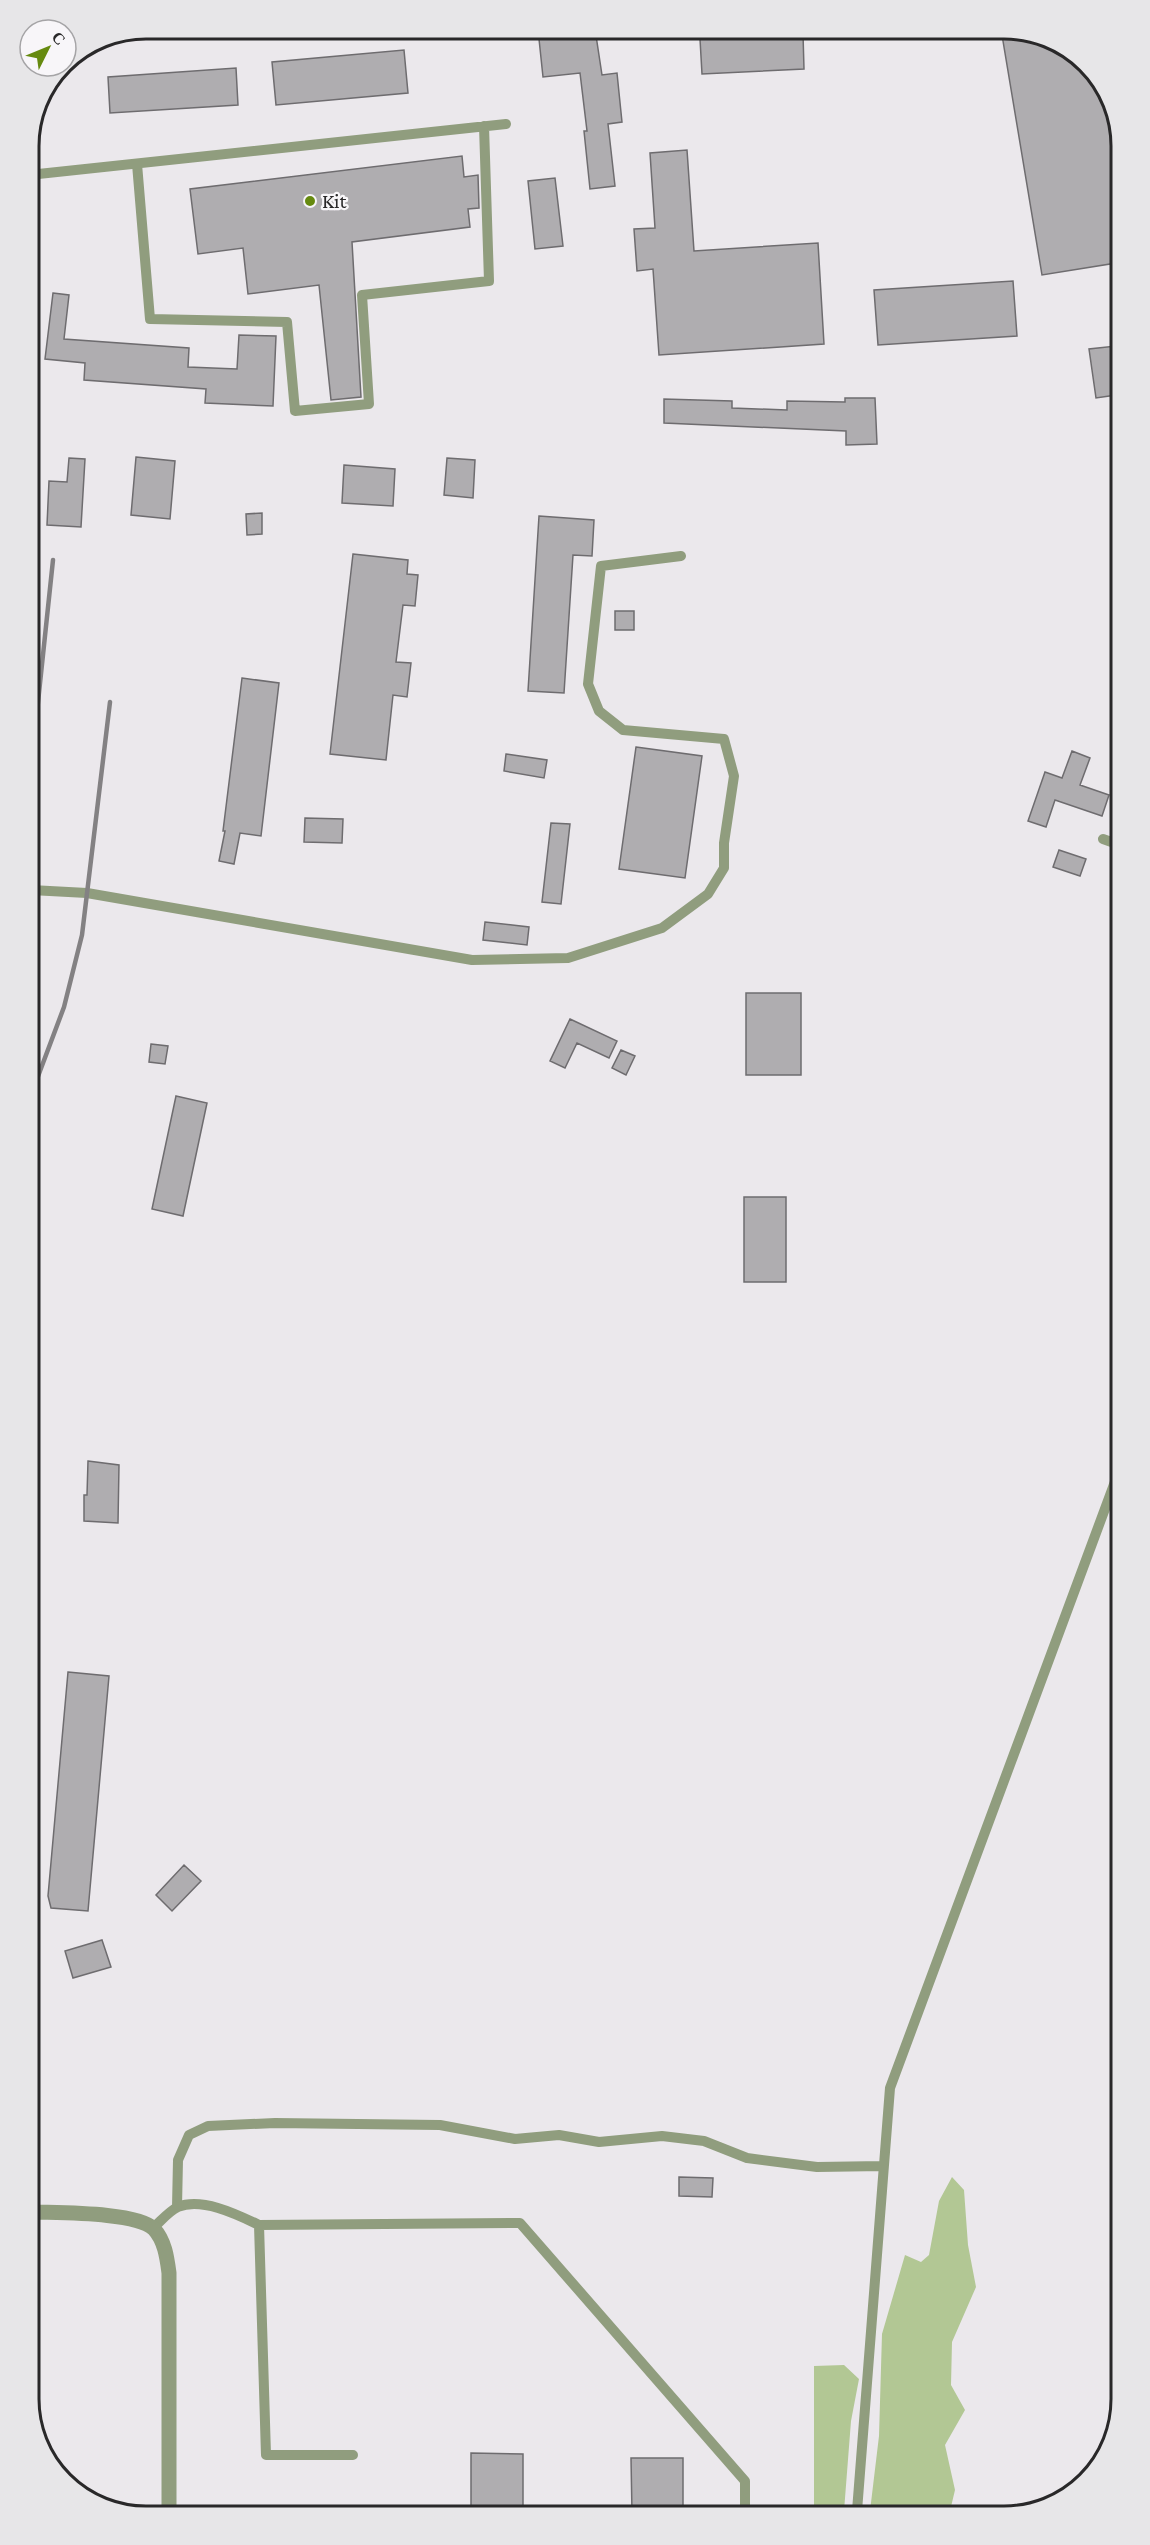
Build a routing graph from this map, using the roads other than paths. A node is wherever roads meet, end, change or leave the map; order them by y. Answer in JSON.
{"nodes":[{"id":1,"x":506,"y":124,"type":"dead end"},
{"id":2,"x":484,"y":126,"type":"junction"},
{"id":3,"x":137,"y":164,"type":"junction"},
{"id":4,"x":39,"y":174,"type":"edge"},
{"id":5,"x":681,"y":556,"type":"dead end"},
{"id":6,"x":1103,"y":839,"type":"dead end"},
{"id":7,"x":1111,"y":842,"type":"edge"},
{"id":8,"x":39,"y":890,"type":"edge"},
{"id":9,"x":1111,"y":1493,"type":"edge"},
{"id":10,"x":883,"y":2166,"type":"junction"},
{"id":11,"x":177,"y":2207,"type":"junction"},
{"id":12,"x":39,"y":2212,"type":"edge"},
{"id":13,"x":259,"y":2225,"type":"junction"},
{"id":14,"x":153,"y":2228,"type":"junction"},
{"id":15,"x":353,"y":2455,"type":"dead end"},
{"id":16,"x":169,"y":2506,"type":"edge"},
{"id":17,"x":745,"y":2506,"type":"edge"},
{"id":18,"x":857,"y":2506,"type":"edge"}],
"edges":[{"from":1,"to":2,"type":"lane"},
{"from":2,"to":3,"type":"lane"},
{"from":2,"to":3,"type":"lane"},
{"from":3,"to":4,"type":"lane"},
{"from":5,"to":8,"type":"lane"},
{"from":6,"to":7,"type":"lane"},
{"from":9,"to":10,"type":"lane"},
{"from":10,"to":11,"type":"lane"},
{"from":10,"to":18,"type":"lane"},
{"from":11,"to":13,"type":"lane"},
{"from":11,"to":14,"type":"lane"},
{"from":12,"to":14,"type":"street"},
{"from":13,"to":15,"type":"lane"},
{"from":13,"to":17,"type":"lane"},
{"from":14,"to":16,"type":"street"}]}
